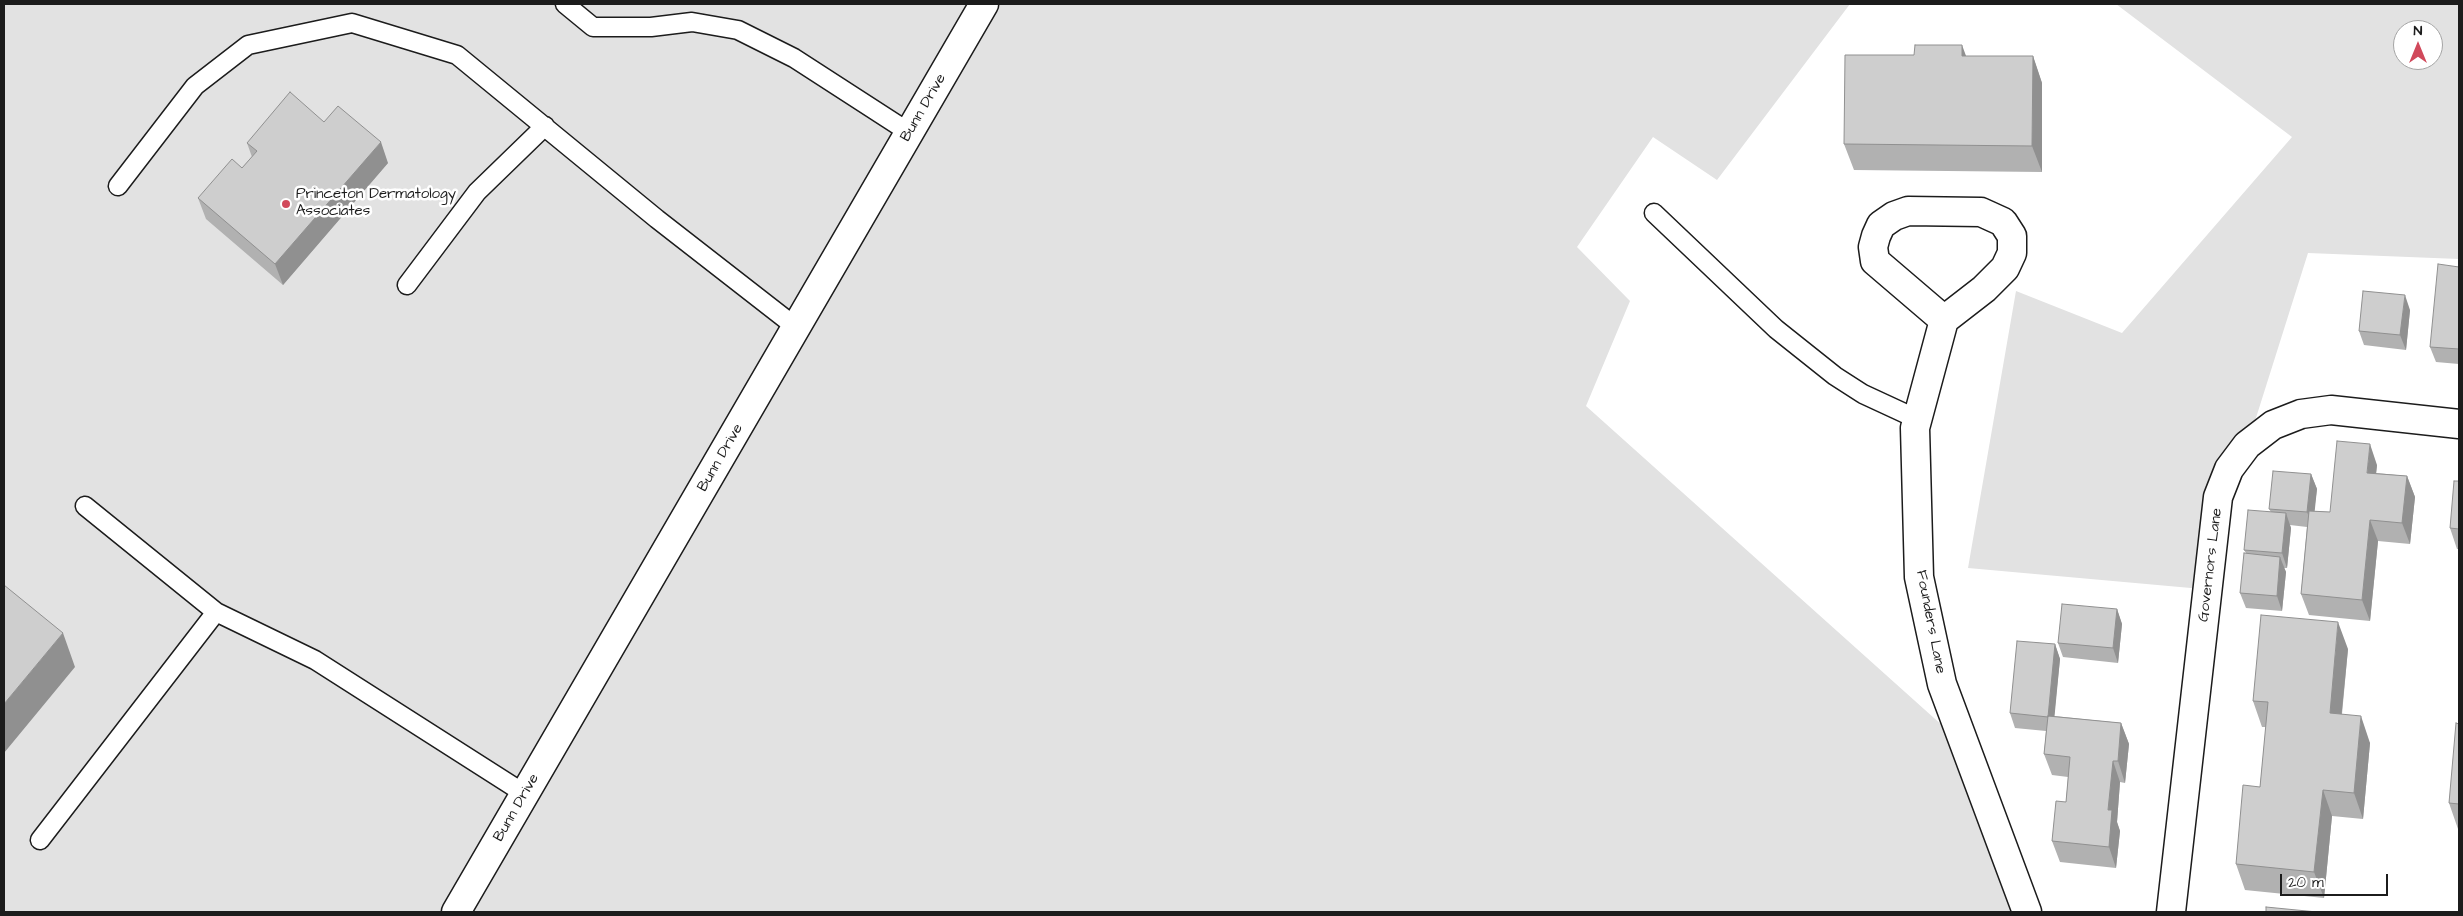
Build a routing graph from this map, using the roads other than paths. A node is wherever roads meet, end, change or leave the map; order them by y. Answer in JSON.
{"nodes":[{"id":1,"x":565,"y":4,"type":"edge"},
{"id":2,"x":984,"y":4,"type":"edge"},
{"id":3,"x":545,"y":126,"type":"junction"},
{"id":4,"x":910,"y":133,"type":"junction"},
{"id":5,"x":118,"y":186,"type":"dead end"},
{"id":6,"x":1654,"y":213,"type":"dead end"},
{"id":7,"x":407,"y":285,"type":"dead end"},
{"id":8,"x":1944,"y":320,"type":"junction"},
{"id":9,"x":797,"y":328,"type":"junction"},
{"id":10,"x":1917,"y":419,"type":"junction"},
{"id":11,"x":2459,"y":424,"type":"edge"},
{"id":12,"x":85,"y":506,"type":"dead end"},
{"id":13,"x":216,"y":612,"type":"junction"},
{"id":14,"x":525,"y":794,"type":"junction"},
{"id":15,"x":40,"y":840,"type":"dead end"},
{"id":16,"x":456,"y":912,"type":"edge"},
{"id":17,"x":2027,"y":912,"type":"edge"},
{"id":18,"x":2171,"y":912,"type":"edge"}],
"edges":[{"from":1,"to":4,"type":"lane"},
{"from":2,"to":4,"type":"street","name":"Bunn Drive"},
{"from":3,"to":5,"type":"lane"},
{"from":3,"to":7,"type":"lane"},
{"from":3,"to":9,"type":"lane"},
{"from":4,"to":9,"type":"street","name":"Bunn Drive"},
{"from":6,"to":10,"type":"lane"},
{"from":8,"to":8,"type":"street"},
{"from":8,"to":10,"type":"street","name":"Founders Lane"},
{"from":9,"to":14,"type":"street","name":"Bunn Drive"},
{"from":10,"to":17,"type":"street","name":"Founders Lane"},
{"from":11,"to":18,"type":"street","name":"Governors Lane"},
{"from":12,"to":13,"type":"lane"},
{"from":13,"to":14,"type":"lane"},
{"from":13,"to":15,"type":"lane"},
{"from":14,"to":16,"type":"street","name":"Bunn Drive"}]}
